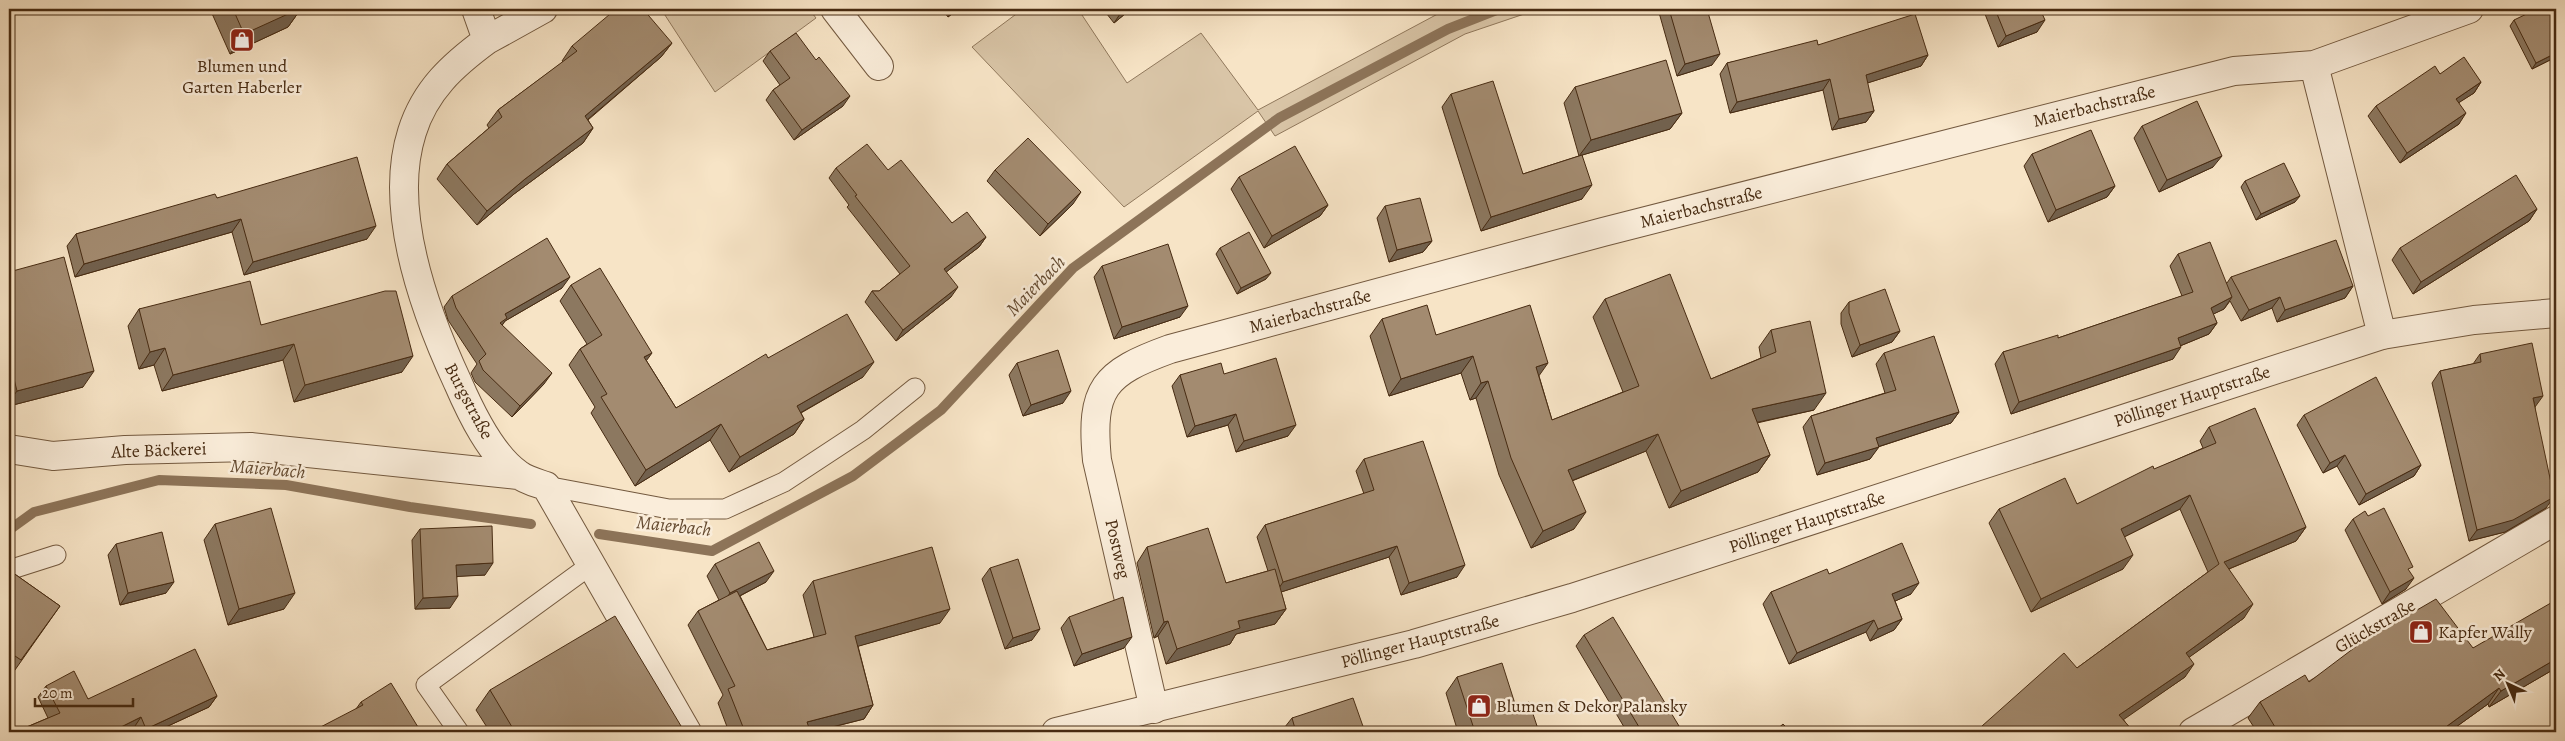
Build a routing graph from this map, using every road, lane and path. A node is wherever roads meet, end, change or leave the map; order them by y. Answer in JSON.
{"nodes":[{"id":1,"x":476,"y":9,"type":"edge"},
{"id":2,"x":543,"y":9,"type":"edge"},
{"id":3,"x":835,"y":9,"type":"edge"},
{"id":4,"x":2469,"y":9,"type":"edge"},
{"id":5,"x":487,"y":40,"type":"junction"},
{"id":6,"x":2314,"y":65,"type":"junction"},
{"id":7,"x":878,"y":66,"type":"dead end"},
{"id":8,"x":2556,"y":313,"type":"edge"},
{"id":9,"x":2382,"y":335,"type":"junction"},
{"id":10,"x":915,"y":388,"type":"dead end"},
{"id":11,"x":1104,"y":389,"type":"joint"},
{"id":12,"x":9,"y":449,"type":"edge"},
{"id":13,"x":518,"y":475,"type":"junction"},
{"id":14,"x":546,"y":486,"type":"junction"},
{"id":15,"x":2556,"y":520,"type":"edge"},
{"id":16,"x":56,"y":555,"type":"dead end"},
{"id":17,"x":592,"y":564,"type":"junction"},
{"id":18,"x":9,"y":570,"type":"edge"},
{"id":19,"x":1154,"y":709,"type":"junction"},
{"id":20,"x":1114,"y":725,"type":"edge"},
{"id":21,"x":459,"y":732,"type":"edge"},
{"id":22,"x":686,"y":732,"type":"edge"},
{"id":23,"x":1056,"y":732,"type":"edge"},
{"id":24,"x":2193,"y":732,"type":"edge"}],
"edges":[{"from":1,"to":5,"type":"street"},
{"from":2,"to":5,"type":"street","name":"Burgstraße"},
{"from":3,"to":7,"type":"street"},
{"from":4,"to":6,"type":"street","name":"Maierbachstraße"},
{"from":5,"to":13,"type":"street","name":"Burgstraße"},
{"from":6,"to":9,"type":"street"},
{"from":6,"to":11,"type":"street","name":"Maierbachstraße"},
{"from":8,"to":9,"type":"street","name":"Pöllinger Hauptstraße"},
{"from":9,"to":19,"type":"street","name":"Pöllinger Hauptstraße"},
{"from":10,"to":14,"type":"lane"},
{"from":11,"to":19,"type":"street","name":"Postweg"},
{"from":12,"to":13,"type":"street","name":"Alte Bäckerei"},
{"from":13,"to":14,"type":"street","name":"Burgstraße"},
{"from":14,"to":17,"type":"street"},
{"from":15,"to":24,"type":"street","name":"Glückstraße"},
{"from":16,"to":18,"type":"lane"},
{"from":17,"to":21,"type":"lane"},
{"from":17,"to":22,"type":"street"},
{"from":19,"to":20,"type":"street","name":"Pöllinger Hauptstraße"},
{"from":20,"to":23,"type":"street","name":"Pöllinger Hauptstraße"}]}
